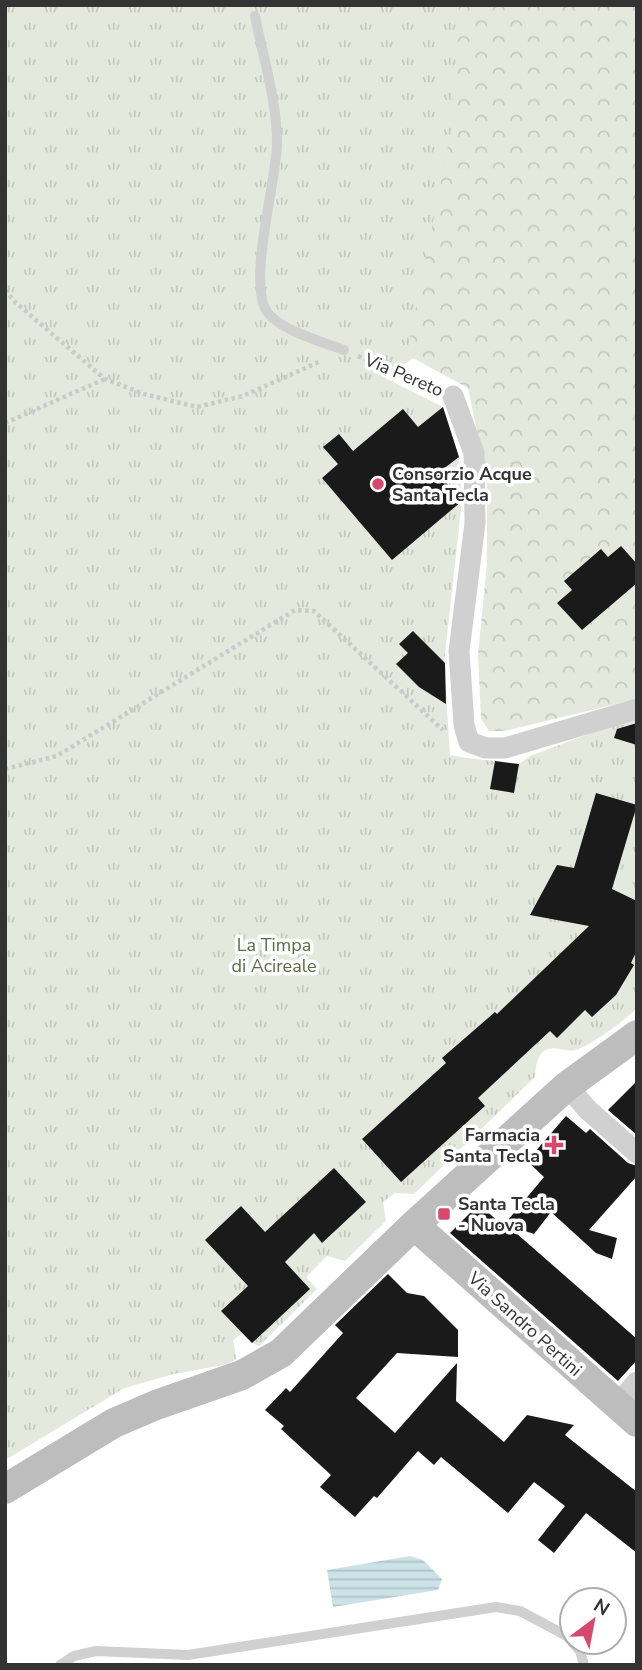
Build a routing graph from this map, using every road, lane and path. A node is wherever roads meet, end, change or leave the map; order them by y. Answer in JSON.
{"nodes":[{"id":1,"x":255,"y":16,"type":"dead end"},
{"id":2,"x":5,"y":290,"type":"edge"},
{"id":3,"x":344,"y":350,"type":"junction"},
{"id":4,"x":105,"y":379,"type":"junction"},
{"id":5,"x":453,"y":396,"type":"joint"},
{"id":6,"x":5,"y":423,"type":"edge"},
{"id":7,"x":637,"y":709,"type":"edge"},
{"id":8,"x":469,"y":742,"type":"junction"},
{"id":9,"x":5,"y":769,"type":"edge"},
{"id":10,"x":637,"y":1035,"type":"edge"},
{"id":11,"x":567,"y":1086,"type":"junction"},
{"id":12,"x":637,"y":1153,"type":"edge"},
{"id":13,"x":414,"y":1225,"type":"junction"},
{"id":14,"x":637,"y":1382,"type":"edge"},
{"id":15,"x":627,"y":1414,"type":"edge"},
{"id":16,"x":5,"y":1489,"type":"edge"},
{"id":17,"x":558,"y":1631,"type":"edge"},
{"id":18,"x":60,"y":1665,"type":"edge"}],
"edges":[{"from":1,"to":3,"type":"lane"},
{"from":2,"to":4,"type":"path","name":"Via Pereto"},
{"from":3,"to":4,"type":"path","name":"Via Pereto"},
{"from":3,"to":5,"type":"path","name":"Via Pereto"},
{"from":4,"to":6,"type":"path"},
{"from":5,"to":8,"type":"street","name":"Via Pereto"},
{"from":7,"to":8,"type":"street"},
{"from":8,"to":9,"type":"path"},
{"from":10,"to":11,"type":"street"},
{"from":11,"to":12,"type":"street"},
{"from":11,"to":13,"type":"street"},
{"from":13,"to":15,"type":"street","name":"Via Sandro Pertini"},
{"from":13,"to":16,"type":"street"},
{"from":14,"to":15,"type":"street"},
{"from":17,"to":18,"type":"lane"}]}
